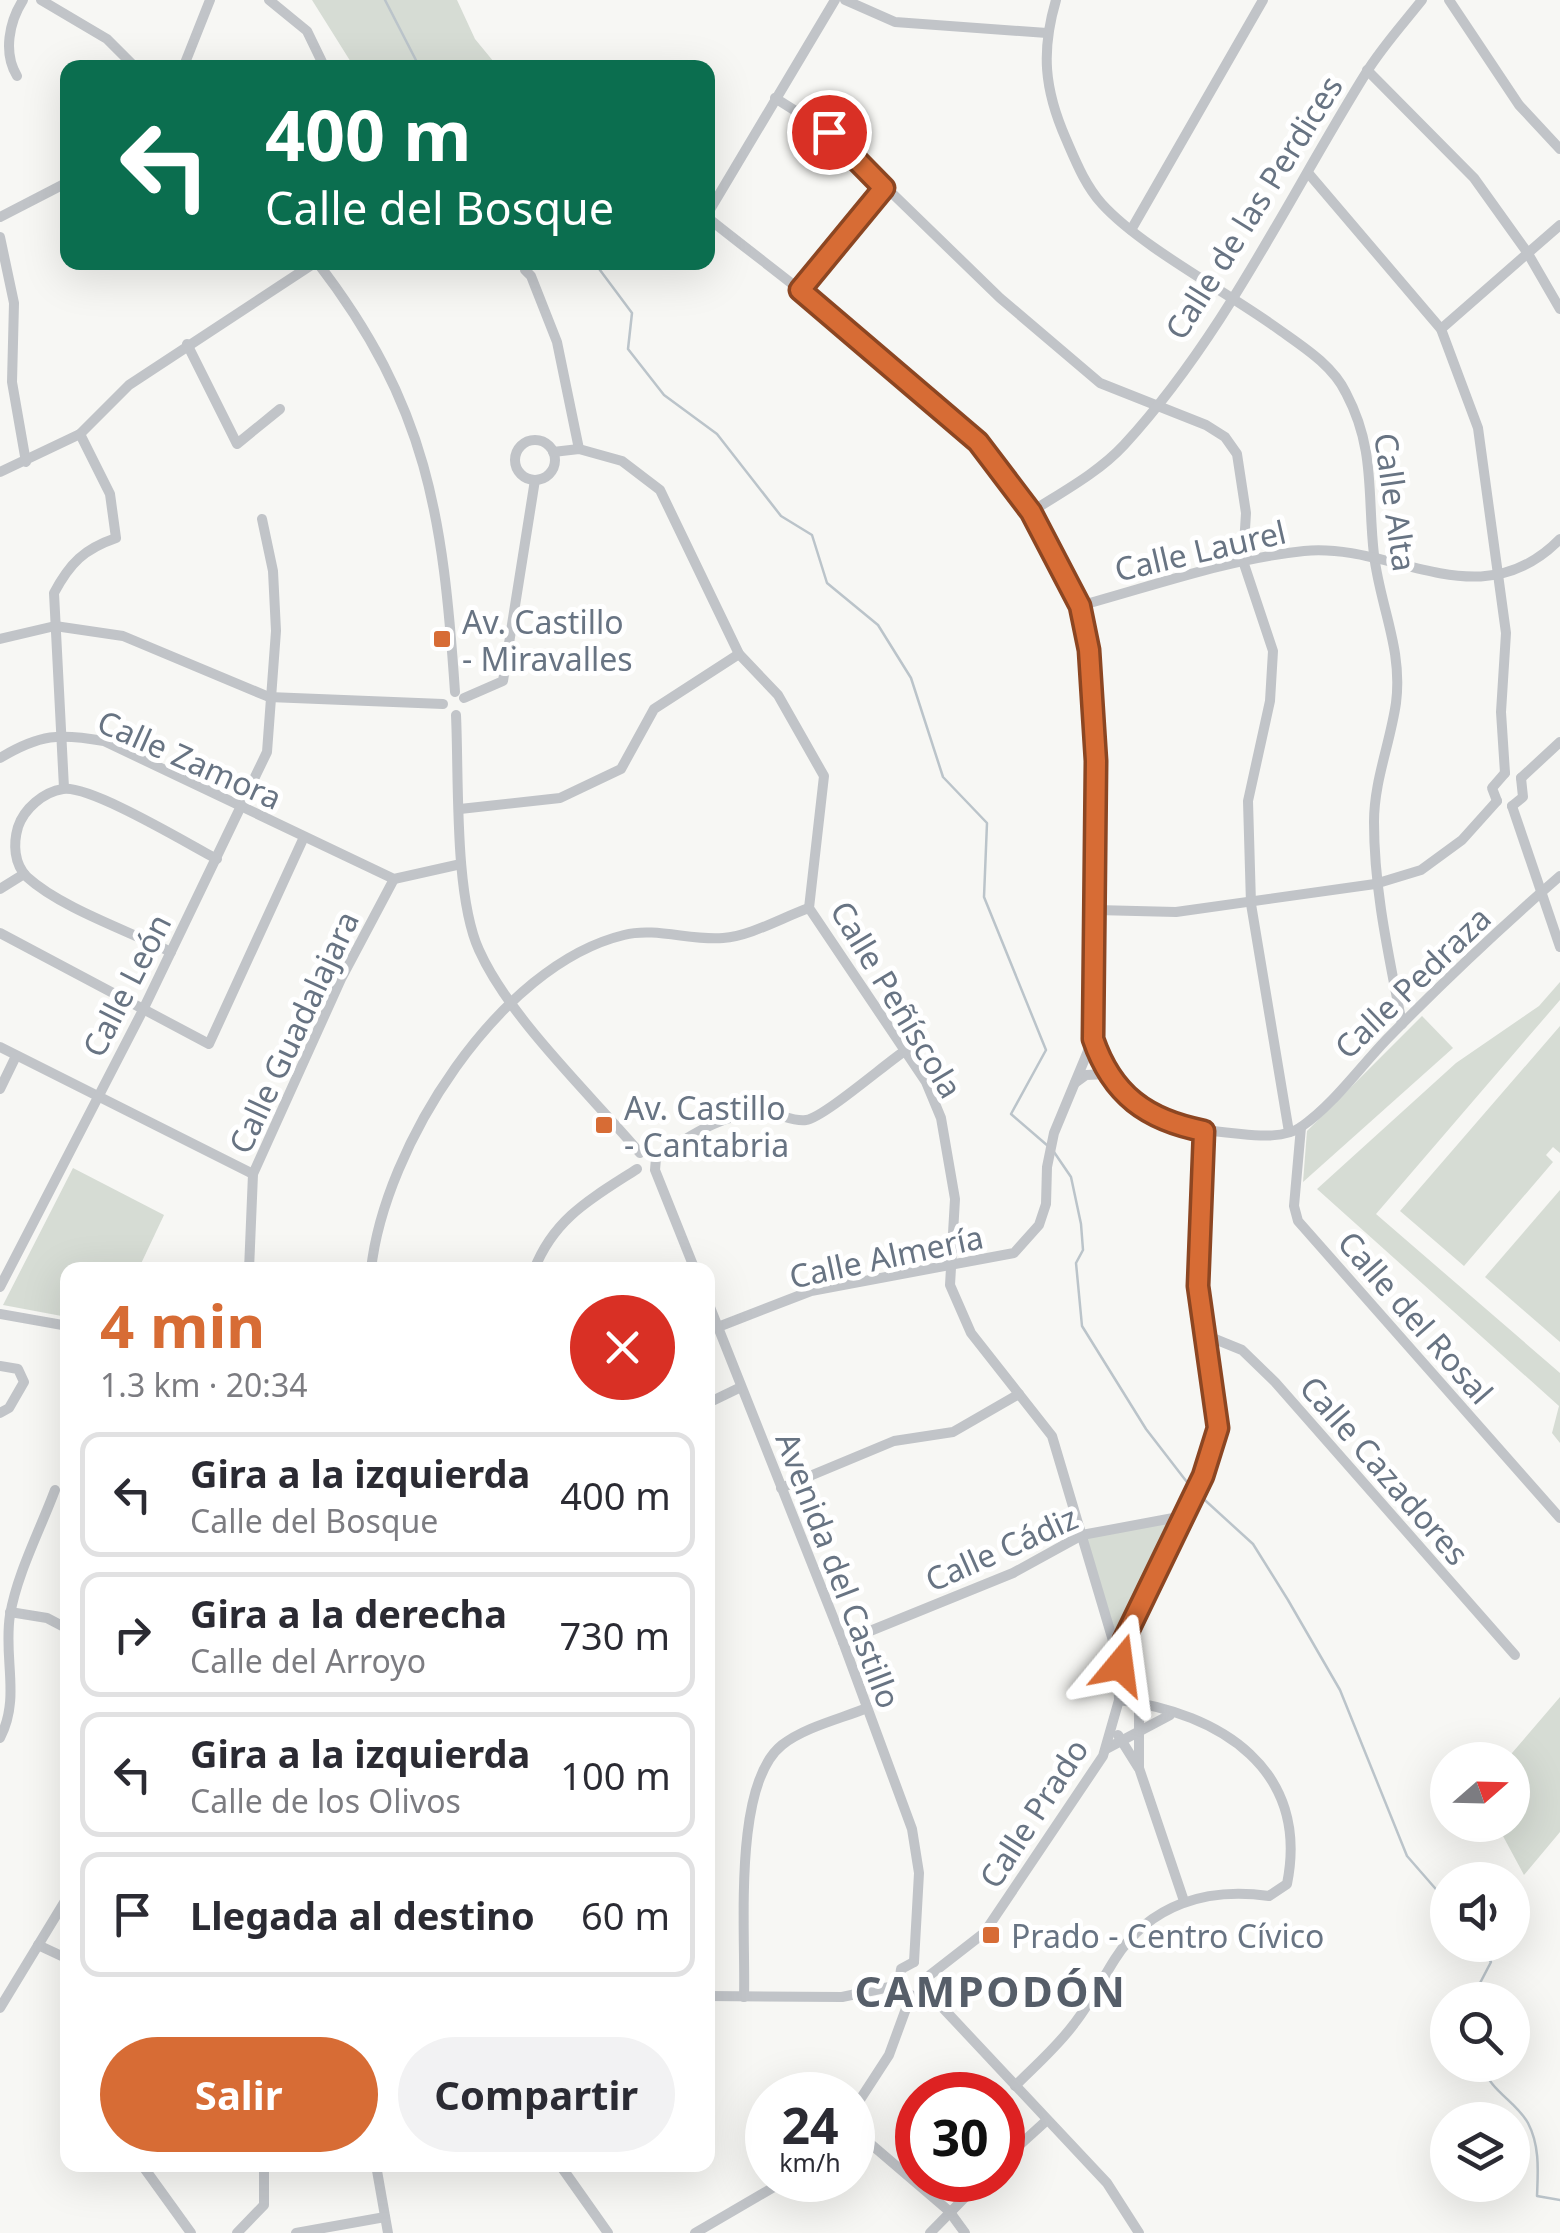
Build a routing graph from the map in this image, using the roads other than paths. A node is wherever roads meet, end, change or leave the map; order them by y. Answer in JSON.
{"nodes":[{"id":1,"x":23,"y":0,"type":"edge"},
{"id":2,"x":41,"y":0,"type":"edge"},
{"id":3,"x":210,"y":0,"type":"edge"},
{"id":4,"x":270,"y":0,"type":"edge"},
{"id":5,"x":835,"y":0,"type":"edge"},
{"id":6,"x":845,"y":0,"type":"edge"},
{"id":7,"x":1056,"y":0,"type":"edge"},
{"id":8,"x":1264,"y":0,"type":"edge"},
{"id":9,"x":1422,"y":0,"type":"edge"},
{"id":10,"x":1449,"y":0,"type":"edge"},
{"id":11,"x":1046,"y":33,"type":"junction"},
{"id":12,"x":128,"y":60,"type":"edge"},
{"id":13,"x":186,"y":60,"type":"edge"},
{"id":14,"x":321,"y":60,"type":"edge"},
{"id":15,"x":1367,"y":70,"type":"junction"},
{"id":16,"x":17,"y":76,"type":"dead end"},
{"id":17,"x":775,"y":98,"type":"junction"},
{"id":18,"x":1560,"y":149,"type":"edge"},
{"id":19,"x":1309,"y":174,"type":"junction"},
{"id":20,"x":60,"y":186,"type":"edge"},
{"id":21,"x":884,"y":188,"type":"junction"},
{"id":22,"x":715,"y":203,"type":"edge"},
{"id":23,"x":0,"y":218,"type":"edge"},
{"id":24,"x":715,"y":221,"type":"edge"},
{"id":25,"x":1560,"y":225,"type":"edge"},
{"id":26,"x":1131,"y":230,"type":"junction"},
{"id":27,"x":0,"y":237,"type":"edge"},
{"id":28,"x":1527,"y":252,"type":"junction"},
{"id":29,"x":304,"y":270,"type":"edge"},
{"id":30,"x":323,"y":270,"type":"edge"},
{"id":31,"x":525,"y":270,"type":"dead end"},
{"id":32,"x":800,"y":290,"type":"junction"},
{"id":33,"x":1235,"y":297,"type":"junction"},
{"id":34,"x":1560,"y":309,"type":"edge"},
{"id":35,"x":1440,"y":330,"type":"junction"},
{"id":36,"x":187,"y":344,"type":"junction"},
{"id":37,"x":1154,"y":407,"type":"junction"},
{"id":38,"x":280,"y":409,"type":"dead end"},
{"id":39,"x":80,"y":434,"type":"junction"},
{"id":40,"x":579,"y":449,"type":"junction"},
{"id":41,"x":554,"y":452,"type":"junction"},
{"id":42,"x":26,"y":462,"type":"junction"},
{"id":43,"x":0,"y":472,"type":"edge"},
{"id":44,"x":535,"y":480,"type":"junction"},
{"id":45,"x":1031,"y":512,"type":"junction"},
{"id":46,"x":262,"y":519,"type":"dead end"},
{"id":47,"x":1560,"y":539,"type":"edge"},
{"id":48,"x":1374,"y":557,"type":"junction"},
{"id":49,"x":1243,"y":562,"type":"junction"},
{"id":50,"x":1498,"y":574,"type":"junction"},
{"id":51,"x":1080,"y":606,"type":"junction"},
{"id":52,"x":55,"y":626,"type":"junction"},
{"id":53,"x":0,"y":639,"type":"edge"},
{"id":54,"x":739,"y":654,"type":"junction"},
{"id":55,"x":460,"y":695,"type":"junction"},
{"id":56,"x":269,"y":697,"type":"junction"},
{"id":57,"x":443,"y":704,"type":"junction"},
{"id":58,"x":456,"y":716,"type":"junction"},
{"id":59,"x":62,"y":733,"type":"junction"},
{"id":60,"x":1560,"y":742,"type":"edge"},
{"id":61,"x":0,"y":758,"type":"edge"},
{"id":62,"x":1505,"y":773,"type":"junction"},
{"id":63,"x":1520,"y":778,"type":"junction"},
{"id":64,"x":64,"y":788,"type":"junction"},
{"id":65,"x":1497,"y":801,"type":"junction"},
{"id":66,"x":241,"y":806,"type":"junction"},
{"id":67,"x":1512,"y":806,"type":"junction"},
{"id":68,"x":460,"y":809,"type":"junction"},
{"id":69,"x":304,"y":837,"type":"junction"},
{"id":70,"x":217,"y":860,"type":"junction"},
{"id":71,"x":462,"y":864,"type":"junction"},
{"id":72,"x":24,"y":874,"type":"junction"},
{"id":73,"x":1560,"y":876,"type":"edge"},
{"id":74,"x":394,"y":879,"type":"junction"},
{"id":75,"x":1375,"y":884,"type":"junction"},
{"id":76,"x":0,"y":889,"type":"edge"},
{"id":77,"x":1540,"y":894,"type":"junction"},
{"id":78,"x":1251,"y":904,"type":"junction"},
{"id":79,"x":809,"y":908,"type":"junction"},
{"id":80,"x":1096,"y":910,"type":"junction"},
{"id":81,"x":0,"y":933,"type":"edge"},
{"id":82,"x":1560,"y":947,"type":"edge"},
{"id":83,"x":172,"y":952,"type":"junction"},
{"id":84,"x":512,"y":1003,"type":"junction"},
{"id":85,"x":142,"y":1012,"type":"junction"},
{"id":86,"x":1402,"y":1024,"type":"junction"},
{"id":87,"x":0,"y":1047,"type":"edge"},
{"id":88,"x":906,"y":1050,"type":"junction"},
{"id":89,"x":16,"y":1056,"type":"junction"},
{"id":90,"x":1094,"y":1066,"type":"junction"},
{"id":91,"x":0,"y":1089,"type":"edge"},
{"id":92,"x":98,"y":1096,"type":"junction"},
{"id":93,"x":1295,"y":1130,"type":"junction"},
{"id":94,"x":1204,"y":1131,"type":"junction"},
{"id":95,"x":640,"y":1153,"type":"junction"},
{"id":96,"x":656,"y":1158,"type":"junction"},
{"id":97,"x":637,"y":1169,"type":"junction"},
{"id":98,"x":655,"y":1170,"type":"junction"},
{"id":99,"x":253,"y":1174,"type":"junction"},
{"id":100,"x":249,"y":1262,"type":"edge"},
{"id":101,"x":371,"y":1262,"type":"edge"},
{"id":102,"x":537,"y":1262,"type":"edge"},
{"id":103,"x":692,"y":1262,"type":"edge"},
{"id":104,"x":949,"y":1268,"type":"junction"},
{"id":105,"x":0,"y":1287,"type":"edge"},
{"id":106,"x":0,"y":1314,"type":"edge"},
{"id":107,"x":715,"y":1320,"type":"edge"},
{"id":108,"x":60,"y":1325,"type":"edge"},
{"id":109,"x":718,"y":1328,"type":"junction"},
{"id":110,"x":1205,"y":1336,"type":"junction"},
{"id":111,"x":0,"y":1366,"type":"edge"},
{"id":112,"x":740,"y":1388,"type":"junction"},
{"id":113,"x":1019,"y":1394,"type":"junction"},
{"id":114,"x":715,"y":1400,"type":"edge"},
{"id":115,"x":0,"y":1413,"type":"edge"},
{"id":116,"x":780,"y":1488,"type":"junction"},
{"id":117,"x":55,"y":1490,"type":"dead end"},
{"id":118,"x":1184,"y":1516,"type":"junction"},
{"id":119,"x":1560,"y":1518,"type":"edge"},
{"id":120,"x":1082,"y":1535,"type":"junction"},
{"id":121,"x":10,"y":1612,"type":"junction"},
{"id":122,"x":60,"y":1624,"type":"edge"},
{"id":123,"x":843,"y":1642,"type":"junction"},
{"id":124,"x":1514,"y":1655,"type":"dead end"},
{"id":125,"x":1118,"y":1660,"type":"junction"},
{"id":126,"x":1119,"y":1700,"type":"junction"},
{"id":127,"x":1139,"y":1702,"type":"junction"},
{"id":128,"x":867,"y":1708,"type":"junction"},
{"id":129,"x":1176,"y":1714,"type":"junction"},
{"id":130,"x":1114,"y":1725,"type":"junction"},
{"id":131,"x":1139,"y":1729,"type":"junction"},
{"id":132,"x":0,"y":1738,"type":"edge"},
{"id":133,"x":1120,"y":1740,"type":"junction"},
{"id":134,"x":1106,"y":1749,"type":"junction"},
{"id":135,"x":1138,"y":1768,"type":"junction"},
{"id":136,"x":1184,"y":1900,"type":"junction"},
{"id":137,"x":60,"y":1909,"type":"edge"},
{"id":138,"x":38,"y":1944,"type":"junction"},
{"id":139,"x":60,"y":1955,"type":"edge"},
{"id":140,"x":914,"y":1962,"type":"junction"},
{"id":141,"x":930,"y":1975,"type":"junction"},
{"id":142,"x":899,"y":1985,"type":"junction"},
{"id":143,"x":926,"y":1990,"type":"junction"},
{"id":144,"x":911,"y":1995,"type":"junction"},
{"id":145,"x":715,"y":1996,"type":"edge"},
{"id":146,"x":744,"y":1997,"type":"junction"},
{"id":147,"x":0,"y":2008,"type":"edge"},
{"id":148,"x":1002,"y":2072,"type":"edge"},
{"id":149,"x":875,"y":2076,"type":"edge"},
{"id":150,"x":1025,"y":2076,"type":"edge"},
{"id":151,"x":1025,"y":2097,"type":"edge"},
{"id":152,"x":1046,"y":2120,"type":"junction"},
{"id":153,"x":1025,"y":2140,"type":"edge"},
{"id":154,"x":875,"y":2148,"type":"edge"},
{"id":155,"x":147,"y":2172,"type":"edge"},
{"id":156,"x":264,"y":2172,"type":"edge"},
{"id":157,"x":377,"y":2172,"type":"edge"},
{"id":158,"x":564,"y":2172,"type":"edge"},
{"id":159,"x":748,"y":2202,"type":"edge"},
{"id":160,"x":959,"y":2202,"type":"edge"},
{"id":161,"x":949,"y":2211,"type":"junction"},
{"id":162,"x":385,"y":2217,"type":"junction"},
{"id":163,"x":384,"y":2232,"type":"edge"},
{"id":164,"x":191,"y":2233,"type":"edge"},
{"id":165,"x":237,"y":2233,"type":"edge"},
{"id":166,"x":296,"y":2233,"type":"edge"},
{"id":167,"x":608,"y":2233,"type":"edge"},
{"id":168,"x":695,"y":2233,"type":"edge"},
{"id":169,"x":930,"y":2233,"type":"edge"},
{"id":170,"x":965,"y":2233,"type":"edge"},
{"id":171,"x":1139,"y":2233,"type":"edge"}],
"edges":[{"from":1,"to":16,"type":"street"},
{"from":2,"to":12,"type":"street"},
{"from":3,"to":13,"type":"street"},
{"from":4,"to":14,"type":"street"},
{"from":5,"to":17,"type":"street"},
{"from":6,"to":11,"type":"street"},
{"from":7,"to":11,"type":"street","name":"Calle Alta"},
{"from":8,"to":26,"type":"street"},
{"from":9,"to":15,"type":"street","name":"Calle de las Perdices"},
{"from":10,"to":18,"type":"street"},
{"from":11,"to":26,"type":"street","name":"Calle Alta"},
{"from":15,"to":19,"type":"street","name":"Calle de las Perdices"},
{"from":15,"to":28,"type":"street"},
{"from":17,"to":21,"type":"street"},
{"from":17,"to":22,"type":"street"},
{"from":19,"to":33,"type":"street","name":"Calle de las Perdices"},
{"from":19,"to":35,"type":"street"},
{"from":20,"to":23,"type":"street"},
{"from":21,"to":32,"type":"street"},
{"from":21,"to":37,"type":"street"},
{"from":24,"to":32,"type":"street"},
{"from":25,"to":28,"type":"street"},
{"from":26,"to":33,"type":"street","name":"Calle Alta"},
{"from":27,"to":42,"type":"street"},
{"from":28,"to":34,"type":"street"},
{"from":28,"to":35,"type":"street"},
{"from":29,"to":36,"type":"street"},
{"from":30,"to":55,"type":"street"},
{"from":31,"to":40,"type":"street"},
{"from":32,"to":45,"type":"street"},
{"from":33,"to":37,"type":"street","name":"Calle de las Perdices"},
{"from":33,"to":48,"type":"street","name":"Calle Alta"},
{"from":35,"to":50,"type":"street"},
{"from":36,"to":38,"type":"street"},
{"from":36,"to":39,"type":"street"},
{"from":37,"to":45,"type":"street","name":"Calle de las Perdices"},
{"from":37,"to":49,"type":"street"},
{"from":39,"to":42,"type":"street"},
{"from":39,"to":52,"type":"street"},
{"from":40,"to":41,"type":"street","name":"Calle Peñíscola"},
{"from":40,"to":54,"type":"street","name":"Calle Peñíscola"},
{"from":41,"to":44,"type":"street"},
{"from":41,"to":44,"type":"street"},
{"from":42,"to":43,"type":"street"},
{"from":44,"to":55,"type":"street"},
{"from":45,"to":51,"type":"street"},
{"from":46,"to":56,"type":"street","name":"Calle León"},
{"from":47,"to":50,"type":"street","name":"Calle Laurel"},
{"from":48,"to":49,"type":"street","name":"Calle Laurel"},
{"from":48,"to":50,"type":"street","name":"Calle Laurel"},
{"from":48,"to":75,"type":"street","name":"Calle Alta"},
{"from":49,"to":51,"type":"street","name":"Calle Laurel"},
{"from":49,"to":78,"type":"street","name":"Calle del Rosal"},
{"from":50,"to":62,"type":"street"},
{"from":51,"to":80,"type":"street"},
{"from":52,"to":53,"type":"street"},
{"from":52,"to":56,"type":"street"},
{"from":52,"to":59,"type":"street"},
{"from":54,"to":68,"type":"street"},
{"from":54,"to":79,"type":"street","name":"Calle Peñíscola"},
{"from":55,"to":57,"type":"street"},
{"from":55,"to":58,"type":"street"},
{"from":56,"to":57,"type":"street"},
{"from":56,"to":66,"type":"street","name":"Calle León"},
{"from":57,"to":58,"type":"street"},
{"from":58,"to":68,"type":"street"},
{"from":59,"to":61,"type":"street","name":"Calle Zamora"},
{"from":59,"to":64,"type":"street"},
{"from":59,"to":66,"type":"street","name":"Calle Zamora"},
{"from":60,"to":63,"type":"street"},
{"from":62,"to":63,"type":"street"},
{"from":62,"to":65,"type":"street"},
{"from":63,"to":67,"type":"street"},
{"from":64,"to":70,"type":"street"},
{"from":64,"to":72,"type":"street"},
{"from":65,"to":67,"type":"street"},
{"from":65,"to":75,"type":"street"},
{"from":66,"to":69,"type":"street","name":"Calle Zamora"},
{"from":66,"to":70,"type":"street","name":"Calle León"},
{"from":67,"to":77,"type":"street"},
{"from":68,"to":71,"type":"street"},
{"from":69,"to":74,"type":"street","name":"Calle Zamora"},
{"from":69,"to":85,"type":"street","name":"Calle Zamora"},
{"from":70,"to":83,"type":"street","name":"Calle León"},
{"from":71,"to":74,"type":"street"},
{"from":71,"to":84,"type":"street"},
{"from":72,"to":76,"type":"street"},
{"from":72,"to":83,"type":"street"},
{"from":73,"to":77,"type":"street","name":"Calle Pedraza"},
{"from":74,"to":99,"type":"street","name":"Calle Guadalajara"},
{"from":75,"to":78,"type":"street"},
{"from":75,"to":86,"type":"street","name":"Calle Alta"},
{"from":77,"to":82,"type":"street"},
{"from":77,"to":86,"type":"street","name":"Calle Pedraza"},
{"from":78,"to":80,"type":"street"},
{"from":78,"to":93,"type":"street","name":"Calle del Rosal"},
{"from":79,"to":84,"type":"street"},
{"from":79,"to":88,"type":"street","name":"Calle Peñíscola"},
{"from":80,"to":90,"type":"street"},
{"from":81,"to":85,"type":"street","name":"Calle Zamora"},
{"from":83,"to":85,"type":"street","name":"Calle León"},
{"from":84,"to":95,"type":"street"},
{"from":84,"to":101,"type":"street"},
{"from":85,"to":92,"type":"street","name":"Calle León"},
{"from":86,"to":93,"type":"street","name":"Calle Pedraza"},
{"from":87,"to":89,"type":"street"},
{"from":88,"to":96,"type":"street"},
{"from":88,"to":104,"type":"street","name":"Calle Peñíscola"},
{"from":89,"to":91,"type":"street"},
{"from":89,"to":92,"type":"street"},
{"from":90,"to":94,"type":"street"},
{"from":90,"to":104,"type":"street","name":"Calle Almería"},
{"from":92,"to":99,"type":"street"},
{"from":92,"to":105,"type":"street","name":"Calle León"},
{"from":93,"to":94,"type":"street"},
{"from":93,"to":119,"type":"street","name":"Calle del Rosal"},
{"from":94,"to":110,"type":"street","name":"Calle Prado"},
{"from":95,"to":96,"type":"street"},
{"from":95,"to":97,"type":"street"},
{"from":96,"to":98,"type":"street"},
{"from":97,"to":98,"type":"street"},
{"from":97,"to":102,"type":"street"},
{"from":98,"to":103,"type":"street"},
{"from":99,"to":100,"type":"street","name":"Calle Guadalajara"},
{"from":104,"to":109,"type":"street","name":"Calle Almería"},
{"from":104,"to":113,"type":"street","name":"Calle Peñíscola"},
{"from":106,"to":108,"type":"street"},
{"from":107,"to":109,"type":"street","name":"Avenida del Castillo"},
{"from":109,"to":112,"type":"street","name":"Avenida del Castillo"},
{"from":110,"to":118,"type":"street","name":"Calle Prado"},
{"from":110,"to":124,"type":"street","name":"Calle Cazadores"},
{"from":111,"to":115,"type":"street"},
{"from":112,"to":114,"type":"street"},
{"from":112,"to":116,"type":"street","name":"Avenida del Castillo"},
{"from":113,"to":116,"type":"street"},
{"from":113,"to":120,"type":"street","name":"Calle Peñíscola"},
{"from":116,"to":123,"type":"street","name":"Avenida del Castillo"},
{"from":117,"to":121,"type":"street"},
{"from":118,"to":120,"type":"street","name":"Calle Cádiz"},
{"from":118,"to":125,"type":"street","name":"Calle Prado"},
{"from":120,"to":123,"type":"street","name":"Calle Cádiz"},
{"from":120,"to":125,"type":"street","name":"Calle Peñíscola"},
{"from":121,"to":122,"type":"street"},
{"from":121,"to":132,"type":"street"},
{"from":123,"to":128,"type":"street","name":"Avenida del Castillo"},
{"from":125,"to":126,"type":"street","name":"Calle Prado"},
{"from":125,"to":127,"type":"street"},
{"from":126,"to":127,"type":"street"},
{"from":126,"to":130,"type":"street","name":"Calle Prado"},
{"from":127,"to":129,"type":"street"},
{"from":127,"to":131,"type":"street"},
{"from":128,"to":140,"type":"street","name":"Avenida del Castillo"},
{"from":128,"to":146,"type":"street"},
{"from":129,"to":131,"type":"street"},
{"from":129,"to":136,"type":"street"},
{"from":130,"to":133,"type":"street"},
{"from":130,"to":134,"type":"street","name":"Calle Prado"},
{"from":131,"to":133,"type":"street"},
{"from":131,"to":135,"type":"street"},
{"from":133,"to":134,"type":"street"},
{"from":133,"to":135,"type":"street"},
{"from":134,"to":141,"type":"street","name":"Calle Prado"},
{"from":135,"to":136,"type":"street"},
{"from":136,"to":150,"type":"street"},
{"from":137,"to":138,"type":"street"},
{"from":138,"to":139,"type":"street"},
{"from":138,"to":147,"type":"street"},
{"from":140,"to":141,"type":"street"},
{"from":140,"to":142,"type":"street"},
{"from":141,"to":143,"type":"street"},
{"from":142,"to":144,"type":"street"},
{"from":142,"to":146,"type":"street"},
{"from":143,"to":144,"type":"street"},
{"from":143,"to":148,"type":"street"},
{"from":144,"to":149,"type":"street"},
{"from":145,"to":146,"type":"street"},
{"from":151,"to":152,"type":"street"},
{"from":152,"to":153,"type":"street"},
{"from":152,"to":171,"type":"street"},
{"from":154,"to":161,"type":"street"},
{"from":155,"to":164,"type":"street"},
{"from":156,"to":165,"type":"street"},
{"from":157,"to":162,"type":"street"},
{"from":158,"to":167,"type":"street"},
{"from":159,"to":168,"type":"street"},
{"from":160,"to":161,"type":"street"},
{"from":161,"to":169,"type":"street"},
{"from":161,"to":170,"type":"street"},
{"from":162,"to":163,"type":"street"},
{"from":162,"to":166,"type":"street"}]}
